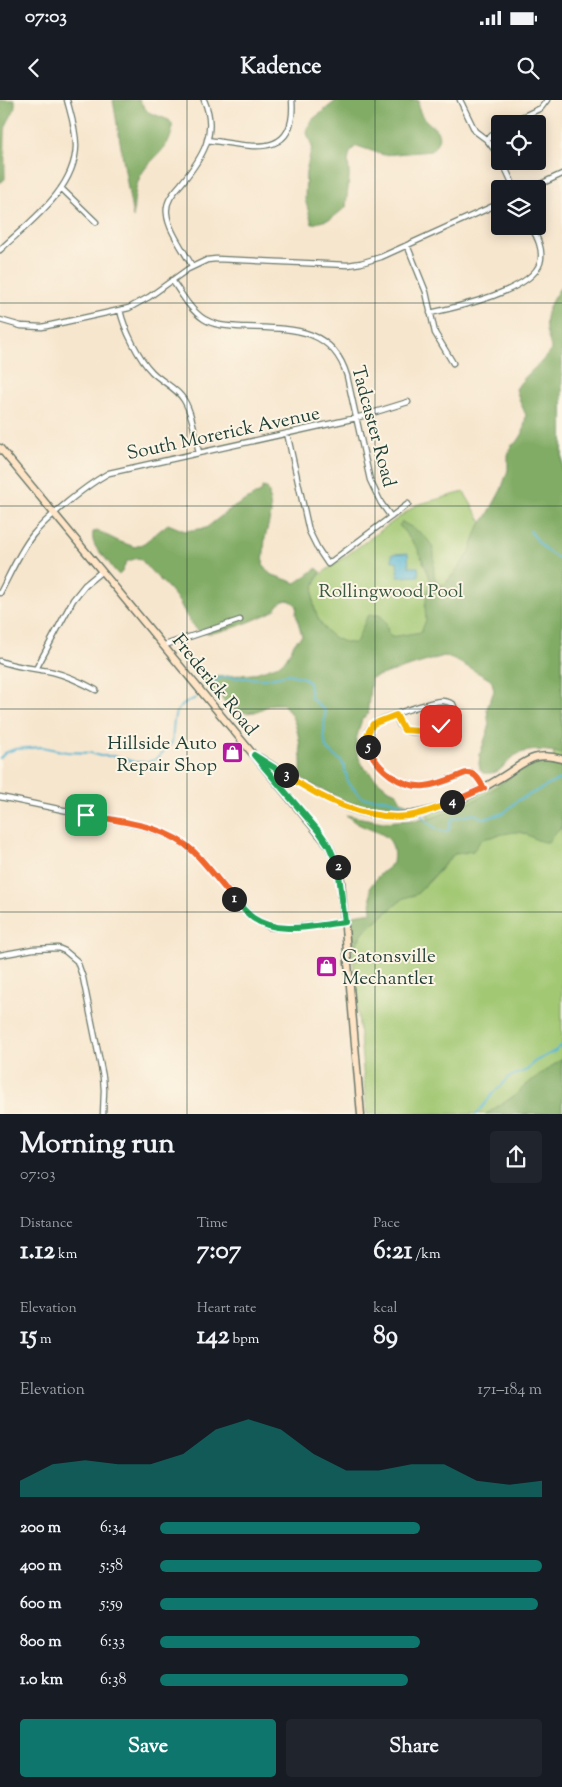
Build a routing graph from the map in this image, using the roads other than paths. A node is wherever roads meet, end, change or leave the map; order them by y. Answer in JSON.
{"nodes":[{"id":1,"x":67,"y":100,"type":"edge"},
{"id":2,"x":204,"y":100,"type":"edge"},
{"id":3,"x":292,"y":100,"type":"edge"},
{"id":4,"x":460,"y":100,"type":"edge"},
{"id":5,"x":547,"y":100,"type":"edge"},
{"id":6,"x":526,"y":115,"type":"edge"},
{"id":7,"x":491,"y":136,"type":"edge"},
{"id":8,"x":207,"y":140,"type":"junction"},
{"id":9,"x":487,"y":140,"type":"junction"},
{"id":10,"x":491,"y":146,"type":"edge"},
{"id":11,"x":562,"y":174,"type":"edge"},
{"id":12,"x":546,"y":182,"type":"edge"},
{"id":13,"x":61,"y":188,"type":"junction"},
{"id":14,"x":491,"y":206,"type":"edge"},
{"id":15,"x":96,"y":222,"type":"dead end"},
{"id":16,"x":536,"y":235,"type":"edge"},
{"id":17,"x":407,"y":245,"type":"junction"},
{"id":18,"x":0,"y":250,"type":"edge"},
{"id":19,"x":192,"y":266,"type":"junction"},
{"id":20,"x":172,"y":280,"type":"junction"},
{"id":21,"x":120,"y":310,"type":"junction"},
{"id":22,"x":430,"y":313,"type":"junction"},
{"id":23,"x":0,"y":320,"type":"edge"},
{"id":24,"x":453,"y":363,"type":"dead end"},
{"id":25,"x":408,"y":402,"type":"dead end"},
{"id":26,"x":356,"y":418,"type":"junction"},
{"id":27,"x":287,"y":434,"type":"junction"},
{"id":28,"x":0,"y":448,"type":"edge"},
{"id":29,"x":199,"y":453,"type":"junction"},
{"id":30,"x":408,"y":504,"type":"dead end"},
{"id":31,"x":55,"y":513,"type":"junction"},
{"id":32,"x":392,"y":517,"type":"junction"},
{"id":33,"x":102,"y":571,"type":"junction"},
{"id":34,"x":0,"y":593,"type":"edge"},
{"id":35,"x":240,"y":620,"type":"dead end"},
{"id":36,"x":165,"y":645,"type":"junction"},
{"id":37,"x":0,"y":661,"type":"edge"},
{"id":38,"x":36,"y":669,"type":"junction"},
{"id":39,"x":96,"y":690,"type":"dead end"},
{"id":40,"x":396,"y":715,"type":"junction"},
{"id":41,"x":254,"y":755,"type":"junction"},
{"id":42,"x":562,"y":759,"type":"edge"},
{"id":43,"x":484,"y":788,"type":"junction"},
{"id":44,"x":0,"y":797,"type":"edge"},
{"id":45,"x":345,"y":922,"type":"junction"},
{"id":46,"x":0,"y":956,"type":"edge"},
{"id":47,"x":102,"y":1114,"type":"edge"},
{"id":48,"x":362,"y":1114,"type":"edge"}],
"edges":[{"from":1,"to":13,"type":"street"},
{"from":2,"to":8,"type":"street"},
{"from":3,"to":8,"type":"street"},
{"from":4,"to":9,"type":"street"},
{"from":5,"to":6,"type":"street"},
{"from":7,"to":9,"type":"street"},
{"from":8,"to":19,"type":"street"},
{"from":9,"to":10,"type":"street"},
{"from":11,"to":12,"type":"street"},
{"from":13,"to":15,"type":"street"},
{"from":13,"to":18,"type":"street"},
{"from":14,"to":17,"type":"street"},
{"from":16,"to":22,"type":"street"},
{"from":17,"to":19,"type":"street"},
{"from":17,"to":22,"type":"street"},
{"from":19,"to":20,"type":"street"},
{"from":20,"to":21,"type":"street"},
{"from":20,"to":26,"type":"street","name":"Tadcaster Road"},
{"from":21,"to":23,"type":"street"},
{"from":21,"to":29,"type":"street"},
{"from":22,"to":24,"type":"street"},
{"from":25,"to":26,"type":"street","name":"South Morerick Avenue"},
{"from":26,"to":27,"type":"street","name":"South Morerick Avenue"},
{"from":26,"to":32,"type":"street","name":"Tadcaster Road"},
{"from":27,"to":29,"type":"street","name":"South Morerick Avenue"},
{"from":27,"to":32,"type":"street"},
{"from":28,"to":31,"type":"main road","name":"Frederick Road"},
{"from":29,"to":31,"type":"street","name":"South Morerick Avenue"},
{"from":30,"to":32,"type":"street"},
{"from":31,"to":33,"type":"main road","name":"Frederick Road"},
{"from":31,"to":34,"type":"street","name":"South Morerick Avenue"},
{"from":33,"to":36,"type":"main road","name":"Frederick Road"},
{"from":33,"to":38,"type":"street"},
{"from":35,"to":36,"type":"street"},
{"from":36,"to":41,"type":"main road","name":"Frederick Road"},
{"from":37,"to":38,"type":"street"},
{"from":38,"to":39,"type":"street"},
{"from":40,"to":40,"type":"street"},
{"from":40,"to":43,"type":"street"},
{"from":41,"to":43,"type":"main road"},
{"from":41,"to":45,"type":"main road","name":"Frederick Road"},
{"from":42,"to":43,"type":"main road"},
{"from":44,"to":45,"type":"street"},
{"from":45,"to":48,"type":"main road","name":"Frederick Road"},
{"from":46,"to":47,"type":"street"}]}
